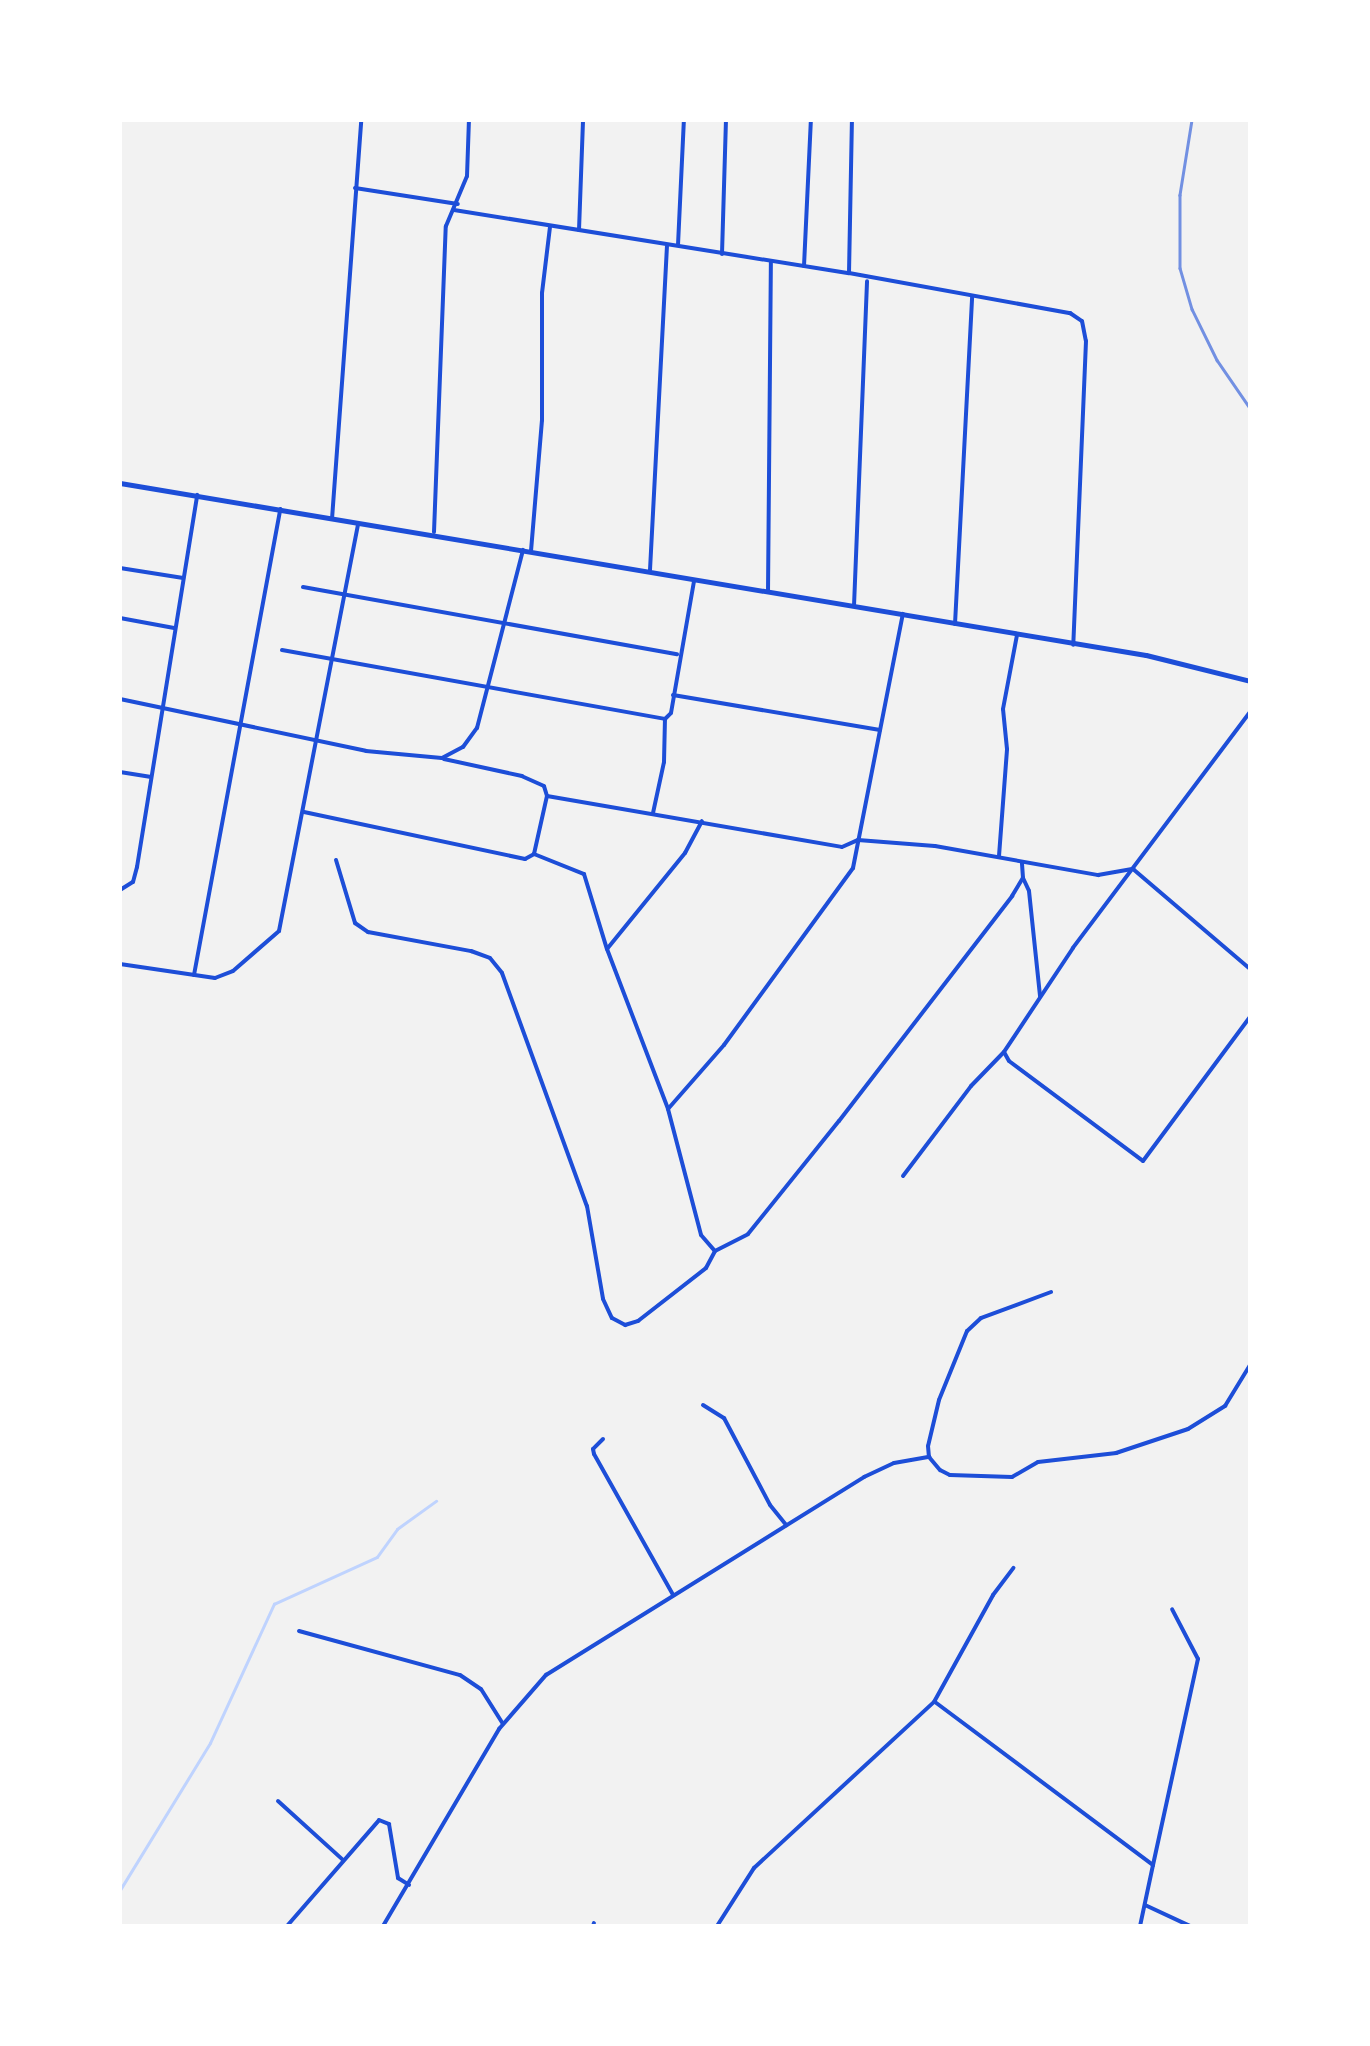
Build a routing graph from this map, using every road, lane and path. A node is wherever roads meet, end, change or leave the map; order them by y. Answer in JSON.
{"nodes":[{"id":1,"x":361,"y":120,"type":"edge"},
{"id":2,"x":469,"y":120,"type":"edge"},
{"id":3,"x":584,"y":120,"type":"edge"},
{"id":4,"x":684,"y":120,"type":"edge"},
{"id":5,"x":726,"y":120,"type":"edge"},
{"id":6,"x":811,"y":120,"type":"edge"},
{"id":7,"x":852,"y":120,"type":"edge"},
{"id":8,"x":354,"y":188,"type":"junction"},
{"id":9,"x":458,"y":204,"type":"junction"},
{"id":10,"x":454,"y":210,"type":"junction"},
{"id":11,"x":550,"y":226,"type":"junction"},
{"id":12,"x":579,"y":230,"type":"junction"},
{"id":13,"x":666,"y":246,"type":"junction"},
{"id":14,"x":678,"y":248,"type":"junction"},
{"id":15,"x":722,"y":254,"type":"junction"},
{"id":16,"x":771,"y":262,"type":"junction"},
{"id":17,"x":804,"y":266,"type":"junction"},
{"id":18,"x":848,"y":273,"type":"junction"},
{"id":19,"x":867,"y":278,"type":"junction"},
{"id":20,"x":972,"y":296,"type":"junction"},
{"id":21,"x":120,"y":483,"type":"edge"},
{"id":22,"x":196,"y":495,"type":"junction"},
{"id":23,"x":280,"y":509,"type":"junction"},
{"id":24,"x":332,"y":518,"type":"junction"},
{"id":25,"x":359,"y":524,"type":"junction"},
{"id":26,"x":434,"y":532,"type":"junction"},
{"id":27,"x":527,"y":550,"type":"junction"},
{"id":28,"x":120,"y":568,"type":"edge"},
{"id":29,"x":650,"y":573,"type":"junction"},
{"id":30,"x":182,"y":578,"type":"junction"},
{"id":31,"x":694,"y":581,"type":"junction"},
{"id":32,"x":303,"y":588,"type":"dead end"},
{"id":33,"x":768,"y":592,"type":"junction"},
{"id":34,"x":345,"y":595,"type":"junction"},
{"id":35,"x":854,"y":606,"type":"junction"},
{"id":36,"x":902,"y":614,"type":"junction"},
{"id":37,"x":120,"y":618,"type":"edge"},
{"id":38,"x":505,"y":624,"type":"junction"},
{"id":39,"x":955,"y":624,"type":"junction"},
{"id":40,"x":176,"y":628,"type":"junction"},
{"id":41,"x":1017,"y":636,"type":"junction"},
{"id":42,"x":1073,"y":645,"type":"junction"},
{"id":43,"x":282,"y":650,"type":"dead end"},
{"id":44,"x":679,"y":654,"type":"junction"},
{"id":45,"x":333,"y":658,"type":"junction"},
{"id":46,"x":1250,"y":682,"type":"edge"},
{"id":47,"x":489,"y":685,"type":"junction"},
{"id":48,"x":673,"y":695,"type":"junction"},
{"id":49,"x":120,"y":699,"type":"edge"},
{"id":50,"x":162,"y":707,"type":"junction"},
{"id":51,"x":1250,"y":712,"type":"edge"},
{"id":52,"x":665,"y":719,"type":"junction"},
{"id":53,"x":239,"y":722,"type":"junction"},
{"id":54,"x":880,"y":730,"type":"junction"},
{"id":55,"x":315,"y":738,"type":"junction"},
{"id":56,"x":442,"y":758,"type":"junction"},
{"id":57,"x":120,"y":772,"type":"edge"},
{"id":58,"x":150,"y":778,"type":"junction"},
{"id":59,"x":547,"y":796,"type":"junction"},
{"id":60,"x":304,"y":812,"type":"junction"},
{"id":61,"x":653,"y":814,"type":"junction"},
{"id":62,"x":702,"y":821,"type":"junction"},
{"id":63,"x":858,"y":840,"type":"junction"},
{"id":64,"x":534,"y":854,"type":"junction"},
{"id":65,"x":999,"y":856,"type":"junction"},
{"id":66,"x":336,"y":860,"type":"dead end"},
{"id":67,"x":1022,"y":862,"type":"junction"},
{"id":68,"x":1133,"y":869,"type":"junction"},
{"id":69,"x":1023,"y":878,"type":"junction"},
{"id":70,"x":120,"y":890,"type":"edge"},
{"id":71,"x":607,"y":950,"type":"junction"},
{"id":72,"x":120,"y":964,"type":"edge"},
{"id":73,"x":1250,"y":970,"type":"edge"},
{"id":74,"x":194,"y":975,"type":"junction"},
{"id":75,"x":1040,"y":996,"type":"junction"},
{"id":76,"x":1250,"y":1017,"type":"edge"},
{"id":77,"x":1004,"y":1052,"type":"junction"},
{"id":78,"x":668,"y":1109,"type":"junction"},
{"id":79,"x":903,"y":1176,"type":"dead end"},
{"id":80,"x":715,"y":1251,"type":"junction"},
{"id":81,"x":1050,"y":1292,"type":"dead end"},
{"id":82,"x":1250,"y":1365,"type":"edge"},
{"id":83,"x":703,"y":1405,"type":"dead end"},
{"id":84,"x":603,"y":1440,"type":"dead end"},
{"id":85,"x":929,"y":1457,"type":"junction"},
{"id":86,"x":786,"y":1525,"type":"junction"},
{"id":87,"x":1013,"y":1568,"type":"dead end"},
{"id":88,"x":673,"y":1594,"type":"junction"},
{"id":89,"x":1172,"y":1609,"type":"dead end"},
{"id":90,"x":299,"y":1631,"type":"dead end"},
{"id":91,"x":934,"y":1702,"type":"junction"},
{"id":92,"x":503,"y":1724,"type":"junction"},
{"id":93,"x":278,"y":1801,"type":"dead end"},
{"id":94,"x":343,"y":1860,"type":"junction"},
{"id":95,"x":1154,"y":1865,"type":"junction"},
{"id":96,"x":409,"y":1886,"type":"junction"},
{"id":97,"x":1145,"y":1904,"type":"junction"},
{"id":98,"x":287,"y":1926,"type":"edge"},
{"id":99,"x":383,"y":1926,"type":"edge"},
{"id":100,"x":718,"y":1926,"type":"edge"},
{"id":101,"x":1140,"y":1926,"type":"edge"},
{"id":102,"x":1190,"y":1926,"type":"edge"}],
"edges":[{"from":1,"to":8,"type":"street"},
{"from":2,"to":9,"type":"street"},
{"from":3,"to":12,"type":"street"},
{"from":4,"to":14,"type":"street"},
{"from":5,"to":15,"type":"street"},
{"from":6,"to":17,"type":"street"},
{"from":7,"to":18,"type":"street"},
{"from":8,"to":9,"type":"street"},
{"from":8,"to":24,"type":"street"},
{"from":9,"to":10,"type":"street"},
{"from":10,"to":11,"type":"street"},
{"from":10,"to":26,"type":"street"},
{"from":11,"to":12,"type":"street"},
{"from":11,"to":27,"type":"street"},
{"from":12,"to":13,"type":"street"},
{"from":13,"to":14,"type":"street"},
{"from":13,"to":29,"type":"street"},
{"from":14,"to":15,"type":"street"},
{"from":15,"to":16,"type":"street"},
{"from":16,"to":17,"type":"street"},
{"from":16,"to":33,"type":"street"},
{"from":17,"to":18,"type":"street"},
{"from":18,"to":19,"type":"street"},
{"from":19,"to":20,"type":"street"},
{"from":19,"to":35,"type":"street"},
{"from":20,"to":39,"type":"street"},
{"from":20,"to":42,"type":"street"},
{"from":21,"to":22,"type":"street"},
{"from":22,"to":23,"type":"street"},
{"from":22,"to":30,"type":"street"},
{"from":23,"to":24,"type":"street"},
{"from":23,"to":53,"type":"street"},
{"from":24,"to":25,"type":"street"},
{"from":25,"to":26,"type":"street"},
{"from":25,"to":34,"type":"street"},
{"from":26,"to":27,"type":"street"},
{"from":27,"to":29,"type":"street"},
{"from":27,"to":38,"type":"street"},
{"from":28,"to":30,"type":"street"},
{"from":29,"to":31,"type":"street"},
{"from":30,"to":40,"type":"street"},
{"from":31,"to":33,"type":"street"},
{"from":31,"to":44,"type":"street"},
{"from":32,"to":34,"type":"street"},
{"from":33,"to":35,"type":"street"},
{"from":34,"to":38,"type":"street"},
{"from":34,"to":45,"type":"street"},
{"from":35,"to":36,"type":"street"},
{"from":36,"to":39,"type":"street"},
{"from":36,"to":54,"type":"street"},
{"from":37,"to":40,"type":"street"},
{"from":38,"to":44,"type":"street"},
{"from":38,"to":47,"type":"street"},
{"from":39,"to":41,"type":"street"},
{"from":40,"to":50,"type":"street"},
{"from":41,"to":42,"type":"street"},
{"from":41,"to":65,"type":"street"},
{"from":42,"to":46,"type":"street"},
{"from":43,"to":45,"type":"street"},
{"from":44,"to":48,"type":"street"},
{"from":45,"to":47,"type":"street"},
{"from":45,"to":55,"type":"street"},
{"from":47,"to":52,"type":"street"},
{"from":47,"to":56,"type":"street"},
{"from":48,"to":52,"type":"street"},
{"from":48,"to":54,"type":"street"},
{"from":49,"to":50,"type":"street"},
{"from":50,"to":53,"type":"street"},
{"from":50,"to":58,"type":"street"},
{"from":51,"to":68,"type":"street"},
{"from":52,"to":61,"type":"street"},
{"from":53,"to":55,"type":"street"},
{"from":53,"to":74,"type":"street"},
{"from":54,"to":63,"type":"street"},
{"from":55,"to":56,"type":"street"},
{"from":55,"to":60,"type":"street"},
{"from":56,"to":59,"type":"street"},
{"from":57,"to":58,"type":"street"},
{"from":58,"to":70,"type":"street"},
{"from":59,"to":61,"type":"street"},
{"from":59,"to":64,"type":"street"},
{"from":60,"to":64,"type":"street"},
{"from":60,"to":74,"type":"street"},
{"from":61,"to":62,"type":"street"},
{"from":62,"to":63,"type":"street"},
{"from":62,"to":71,"type":"street"},
{"from":63,"to":65,"type":"street"},
{"from":63,"to":78,"type":"street"},
{"from":64,"to":71,"type":"street"},
{"from":65,"to":67,"type":"street"},
{"from":66,"to":80,"type":"street"},
{"from":67,"to":68,"type":"street"},
{"from":67,"to":69,"type":"street"},
{"from":68,"to":73,"type":"street"},
{"from":68,"to":75,"type":"street"},
{"from":69,"to":75,"type":"street"},
{"from":69,"to":80,"type":"street"},
{"from":71,"to":78,"type":"street"},
{"from":72,"to":74,"type":"street"},
{"from":75,"to":77,"type":"street"},
{"from":76,"to":77,"type":"street"},
{"from":77,"to":79,"type":"street"},
{"from":78,"to":80,"type":"street"},
{"from":81,"to":85,"type":"street"},
{"from":82,"to":85,"type":"street"},
{"from":83,"to":86,"type":"street"},
{"from":84,"to":88,"type":"street"},
{"from":85,"to":86,"type":"street"},
{"from":86,"to":88,"type":"street"},
{"from":87,"to":91,"type":"street"},
{"from":88,"to":92,"type":"street"},
{"from":89,"to":95,"type":"street"},
{"from":90,"to":92,"type":"street"},
{"from":91,"to":95,"type":"street"},
{"from":91,"to":100,"type":"street"},
{"from":92,"to":96,"type":"street"},
{"from":93,"to":94,"type":"street"},
{"from":94,"to":96,"type":"street"},
{"from":94,"to":98,"type":"street"},
{"from":95,"to":97,"type":"street"},
{"from":96,"to":99,"type":"street"},
{"from":97,"to":101,"type":"street"},
{"from":97,"to":102,"type":"street"}]}
